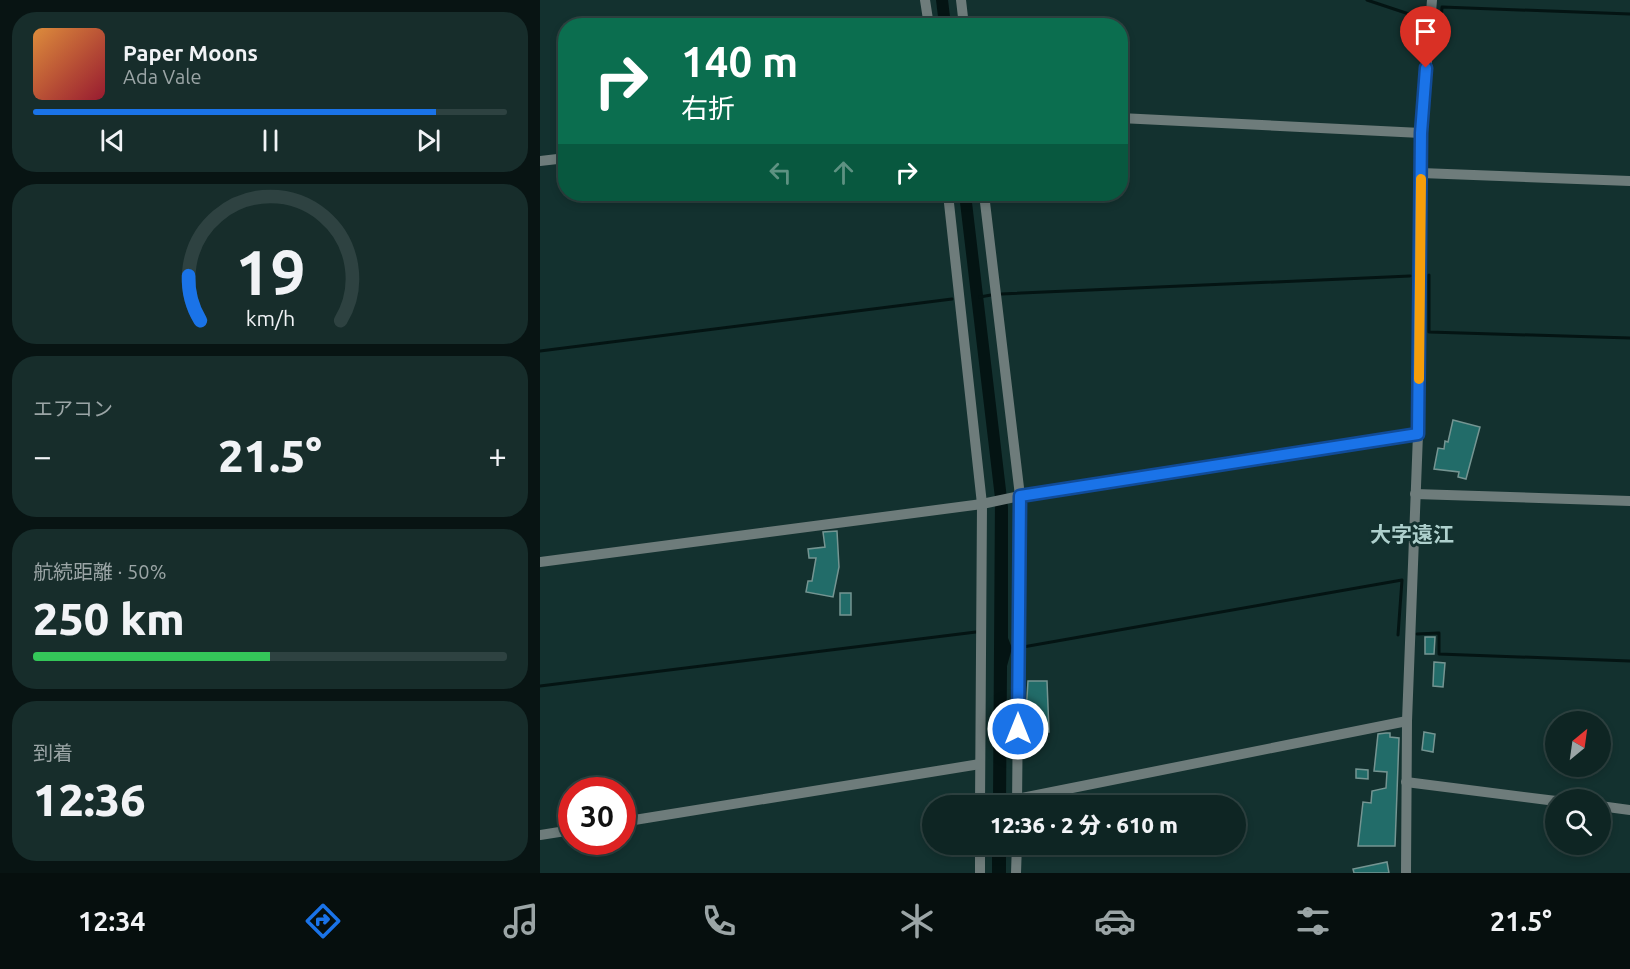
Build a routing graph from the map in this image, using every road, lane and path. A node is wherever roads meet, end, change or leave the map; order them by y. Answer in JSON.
{"nodes":[{"id":1,"x":925,"y":0,"type":"edge"},
{"id":2,"x":960,"y":0,"type":"edge"},
{"id":3,"x":1432,"y":0,"type":"edge"},
{"id":4,"x":927,"y":18,"type":"edge"},
{"id":5,"x":963,"y":18,"type":"edge"},
{"id":6,"x":1128,"y":118,"type":"edge"},
{"id":7,"x":1421,"y":133,"type":"junction"},
{"id":8,"x":558,"y":159,"type":"edge"},
{"id":9,"x":540,"y":161,"type":"edge"},
{"id":10,"x":1421,"y":174,"type":"junction"},
{"id":11,"x":1630,"y":181,"type":"edge"},
{"id":12,"x":949,"y":201,"type":"edge"},
{"id":13,"x":985,"y":201,"type":"edge"},
{"id":14,"x":1418,"y":434,"type":"junction"},
{"id":15,"x":1415,"y":494,"type":"junction"},
{"id":16,"x":1017,"y":496,"type":"junction"},
{"id":17,"x":1630,"y":501,"type":"edge"},
{"id":18,"x":987,"y":502,"type":"junction"},
{"id":19,"x":540,"y":562,"type":"edge"},
{"id":20,"x":1407,"y":721,"type":"junction"},
{"id":21,"x":980,"y":764,"type":"junction"},
{"id":22,"x":1406,"y":782,"type":"junction"},
{"id":23,"x":982,"y":795,"type":"edge"},
{"id":24,"x":1015,"y":795,"type":"edge"},
{"id":25,"x":1049,"y":795,"type":"edge"},
{"id":26,"x":1545,"y":800,"type":"edge"},
{"id":27,"x":1611,"y":807,"type":"edge"},
{"id":28,"x":1630,"y":810,"type":"edge"},
{"id":29,"x":636,"y":820,"type":"edge"},
{"id":30,"x":558,"y":832,"type":"edge"},
{"id":31,"x":540,"y":835,"type":"edge"},
{"id":32,"x":980,"y":855,"type":"edge"},
{"id":33,"x":1017,"y":855,"type":"edge"},
{"id":34,"x":980,"y":873,"type":"edge"},
{"id":35,"x":1016,"y":873,"type":"edge"},
{"id":36,"x":1406,"y":873,"type":"edge"}],
"edges":[{"from":1,"to":4,"type":"street"},
{"from":2,"to":5,"type":"street"},
{"from":3,"to":7,"type":"street"},
{"from":6,"to":7,"type":"street"},
{"from":7,"to":10,"type":"street"},
{"from":8,"to":9,"type":"street"},
{"from":10,"to":11,"type":"street"},
{"from":10,"to":14,"type":"street"},
{"from":12,"to":18,"type":"street"},
{"from":13,"to":16,"type":"street"},
{"from":14,"to":15,"type":"street"},
{"from":14,"to":16,"type":"street"},
{"from":15,"to":17,"type":"street"},
{"from":15,"to":20,"type":"street"},
{"from":16,"to":18,"type":"street"},
{"from":16,"to":24,"type":"street"},
{"from":18,"to":19,"type":"street"},
{"from":18,"to":21,"type":"street"},
{"from":20,"to":22,"type":"street"},
{"from":20,"to":25,"type":"street"},
{"from":21,"to":23,"type":"street"},
{"from":21,"to":29,"type":"street"},
{"from":22,"to":26,"type":"street"},
{"from":22,"to":36,"type":"street"},
{"from":27,"to":28,"type":"street"},
{"from":30,"to":31,"type":"street"},
{"from":32,"to":34,"type":"street"},
{"from":33,"to":35,"type":"street"}]}
